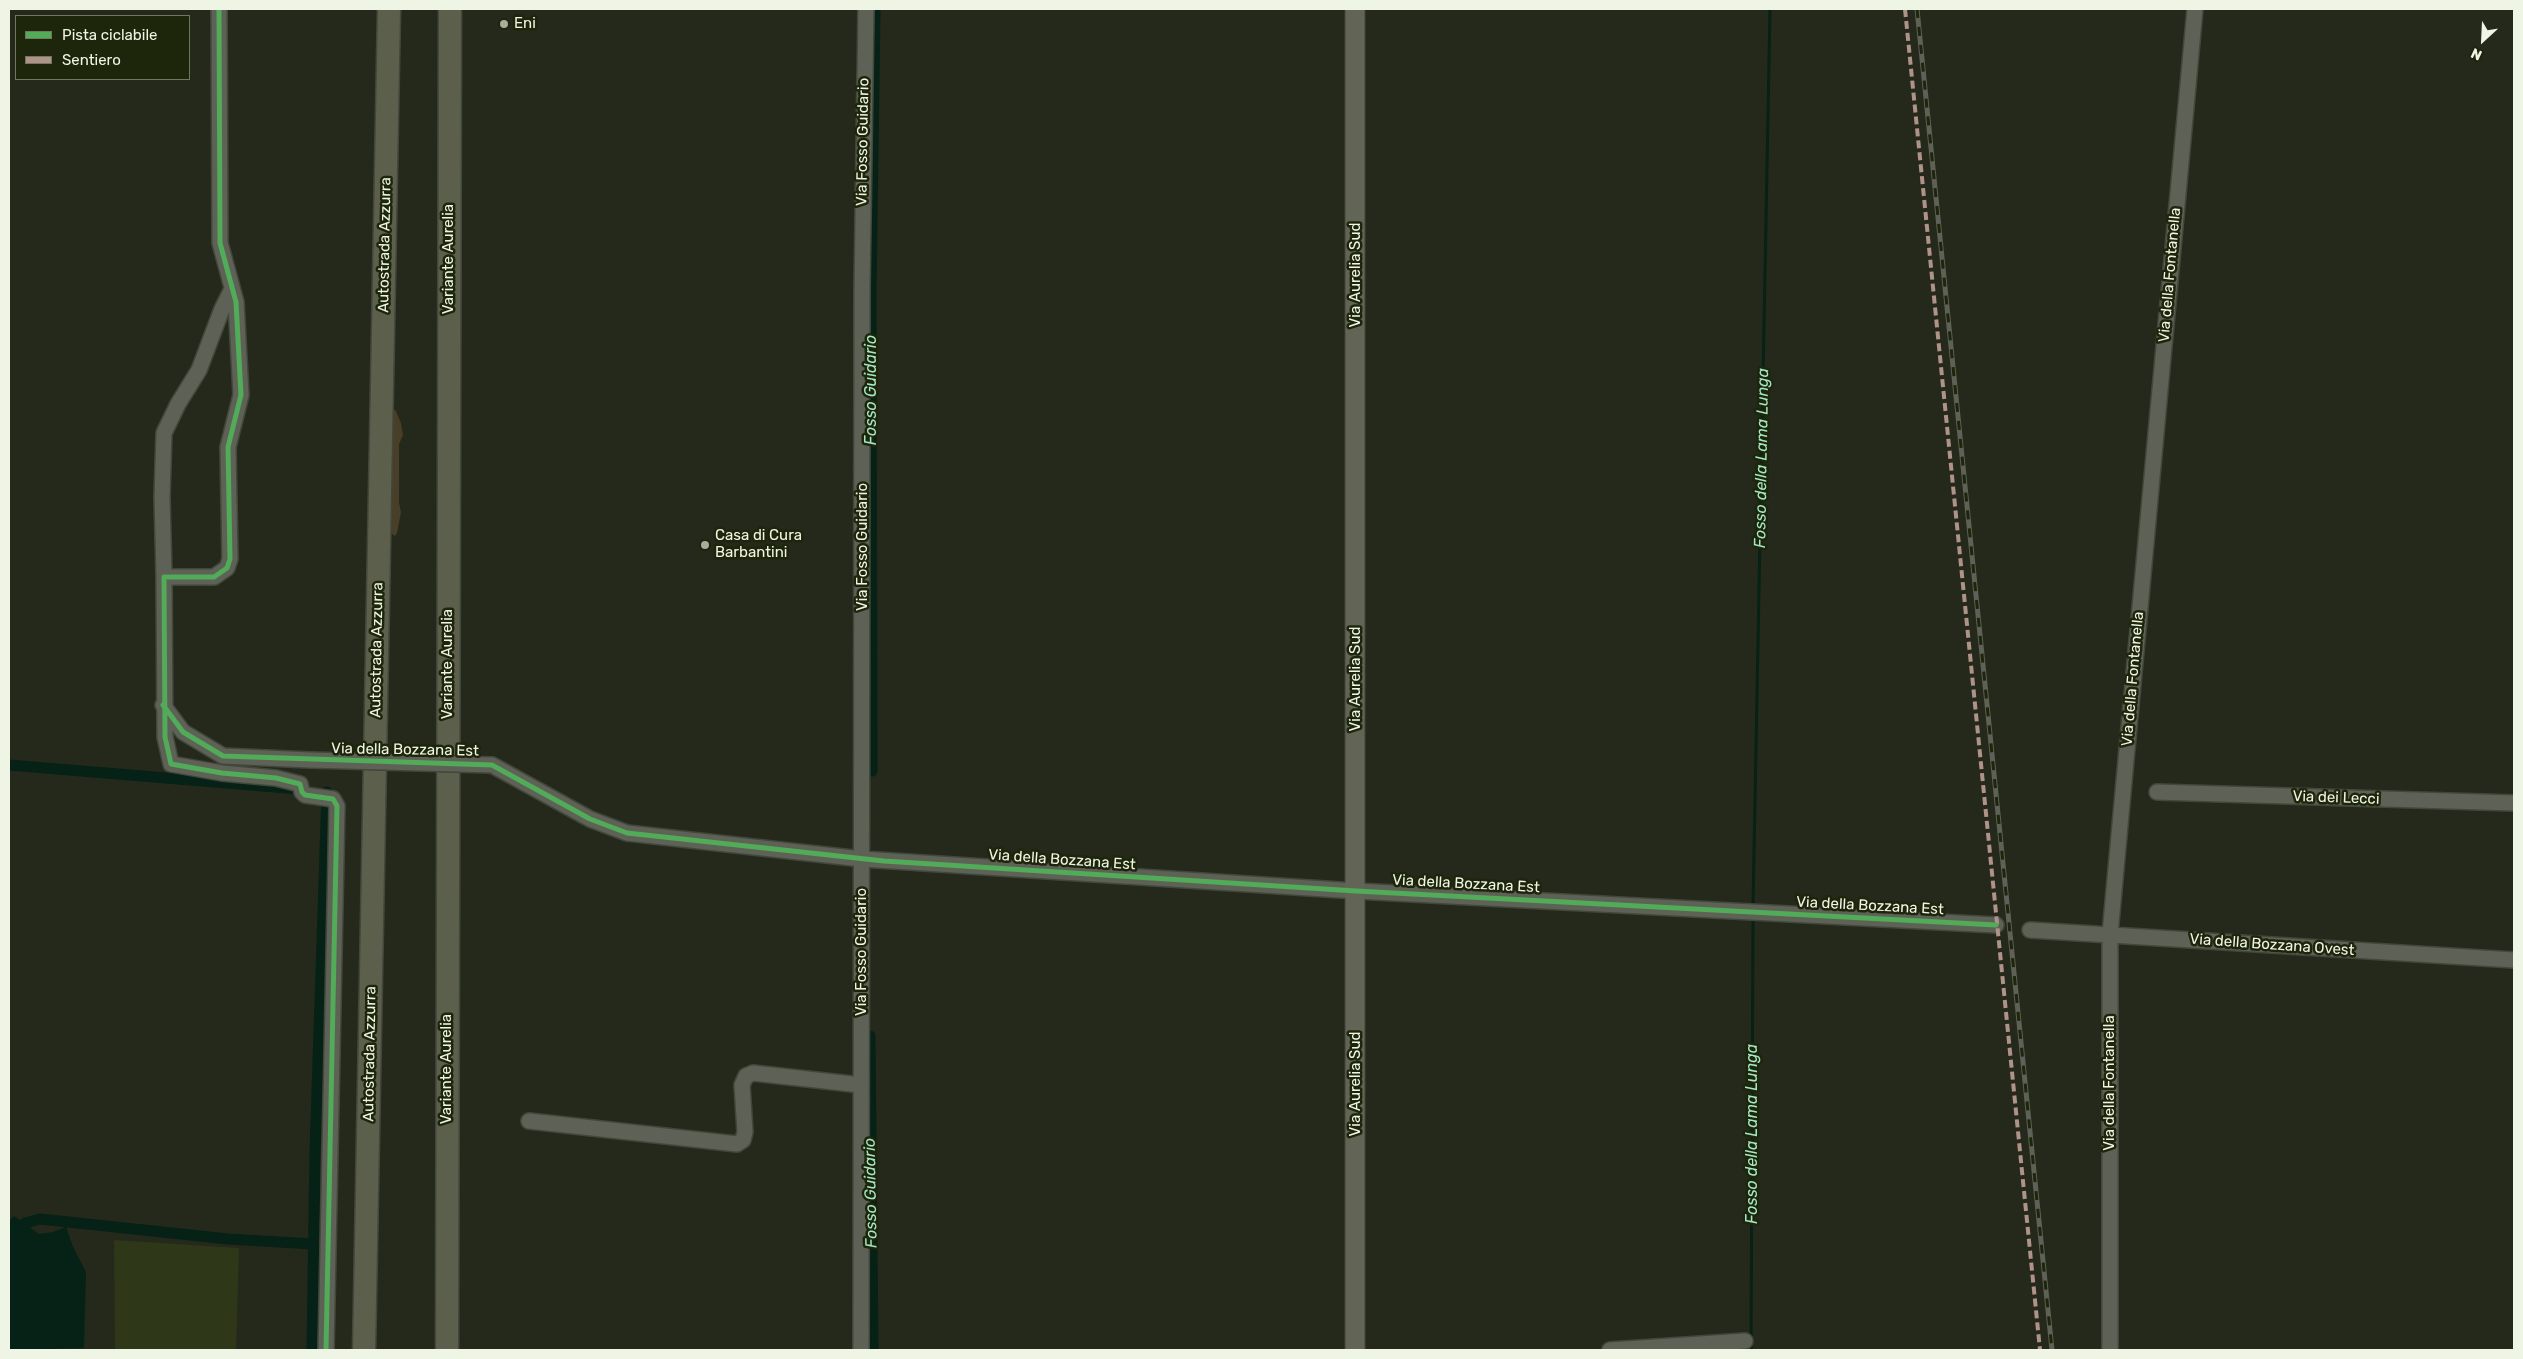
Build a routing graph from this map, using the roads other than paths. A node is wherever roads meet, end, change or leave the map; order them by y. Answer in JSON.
{"nodes":[{"id":1,"x":219,"y":9,"type":"edge"},
{"id":2,"x":374,"y":9,"type":"edge"},
{"id":3,"x":389,"y":9,"type":"edge"},
{"id":4,"x":438,"y":9,"type":"edge"},
{"id":5,"x":450,"y":9,"type":"edge"},
{"id":6,"x":866,"y":9,"type":"edge"},
{"id":7,"x":1355,"y":9,"type":"edge"},
{"id":8,"x":2195,"y":9,"type":"edge"},
{"id":9,"x":232,"y":289,"type":"junction"},
{"id":10,"x":164,"y":577,"type":"junction"},
{"id":11,"x":163,"y":705,"type":"junction"},
{"id":12,"x":2158,"y":792,"type":"dead end"},
{"id":13,"x":2514,"y":803,"type":"edge"},
{"id":14,"x":862,"y":859,"type":"junction"},
{"id":15,"x":1356,"y":891,"type":"junction"},
{"id":16,"x":1996,"y":925,"type":"dead end"},
{"id":17,"x":2030,"y":930,"type":"dead end"},
{"id":18,"x":2110,"y":934,"type":"junction"},
{"id":19,"x":2514,"y":960,"type":"edge"},
{"id":20,"x":861,"y":1085,"type":"junction"},
{"id":21,"x":529,"y":1121,"type":"dead end"},
{"id":22,"x":1745,"y":1340,"type":"dead end"},
{"id":23,"x":326,"y":1350,"type":"edge"},
{"id":24,"x":349,"y":1350,"type":"edge"},
{"id":25,"x":364,"y":1350,"type":"edge"},
{"id":26,"x":434,"y":1350,"type":"edge"},
{"id":27,"x":447,"y":1350,"type":"edge"},
{"id":28,"x":862,"y":1350,"type":"edge"},
{"id":29,"x":1355,"y":1350,"type":"edge"},
{"id":30,"x":1610,"y":1350,"type":"edge"},
{"id":31,"x":2110,"y":1350,"type":"edge"}],
"edges":[{"from":1,"to":9,"type":"street"},
{"from":2,"to":24,"type":"highway","name":"Autostrada Azzurra"},
{"from":3,"to":25,"type":"highway","name":"Autostrada Azzurra"},
{"from":4,"to":26,"type":"highway","name":"Variante Aurelia"},
{"from":5,"to":27,"type":"highway","name":"Variante Aurelia"},
{"from":6,"to":14,"type":"street","name":"Via Fosso Guidario"},
{"from":7,"to":15,"type":"main road","name":"Via Aurelia Sud"},
{"from":8,"to":18,"type":"street","name":"Via della Fontanella"},
{"from":9,"to":10,"type":"street"},
{"from":9,"to":10,"type":"street"},
{"from":10,"to":11,"type":"street"},
{"from":11,"to":14,"type":"street","name":"Via della Bozzana Est","bridge":true},
{"from":11,"to":23,"type":"street"},
{"from":12,"to":13,"type":"street","name":"Via dei Lecci"},
{"from":14,"to":15,"type":"street","name":"Via della Bozzana Est"},
{"from":14,"to":20,"type":"street","name":"Via Fosso Guidario"},
{"from":15,"to":16,"type":"street","name":"Via della Bozzana Est"},
{"from":15,"to":29,"type":"main road","name":"Via Aurelia Sud"},
{"from":17,"to":18,"type":"street","name":"Via della Bozzana Ovest"},
{"from":18,"to":19,"type":"street","name":"Via della Bozzana Ovest"},
{"from":18,"to":31,"type":"street","name":"Via della Fontanella"},
{"from":20,"to":21,"type":"street"},
{"from":20,"to":28,"type":"street","name":"Via Fosso Guidario"},
{"from":22,"to":30,"type":"street"}]}
